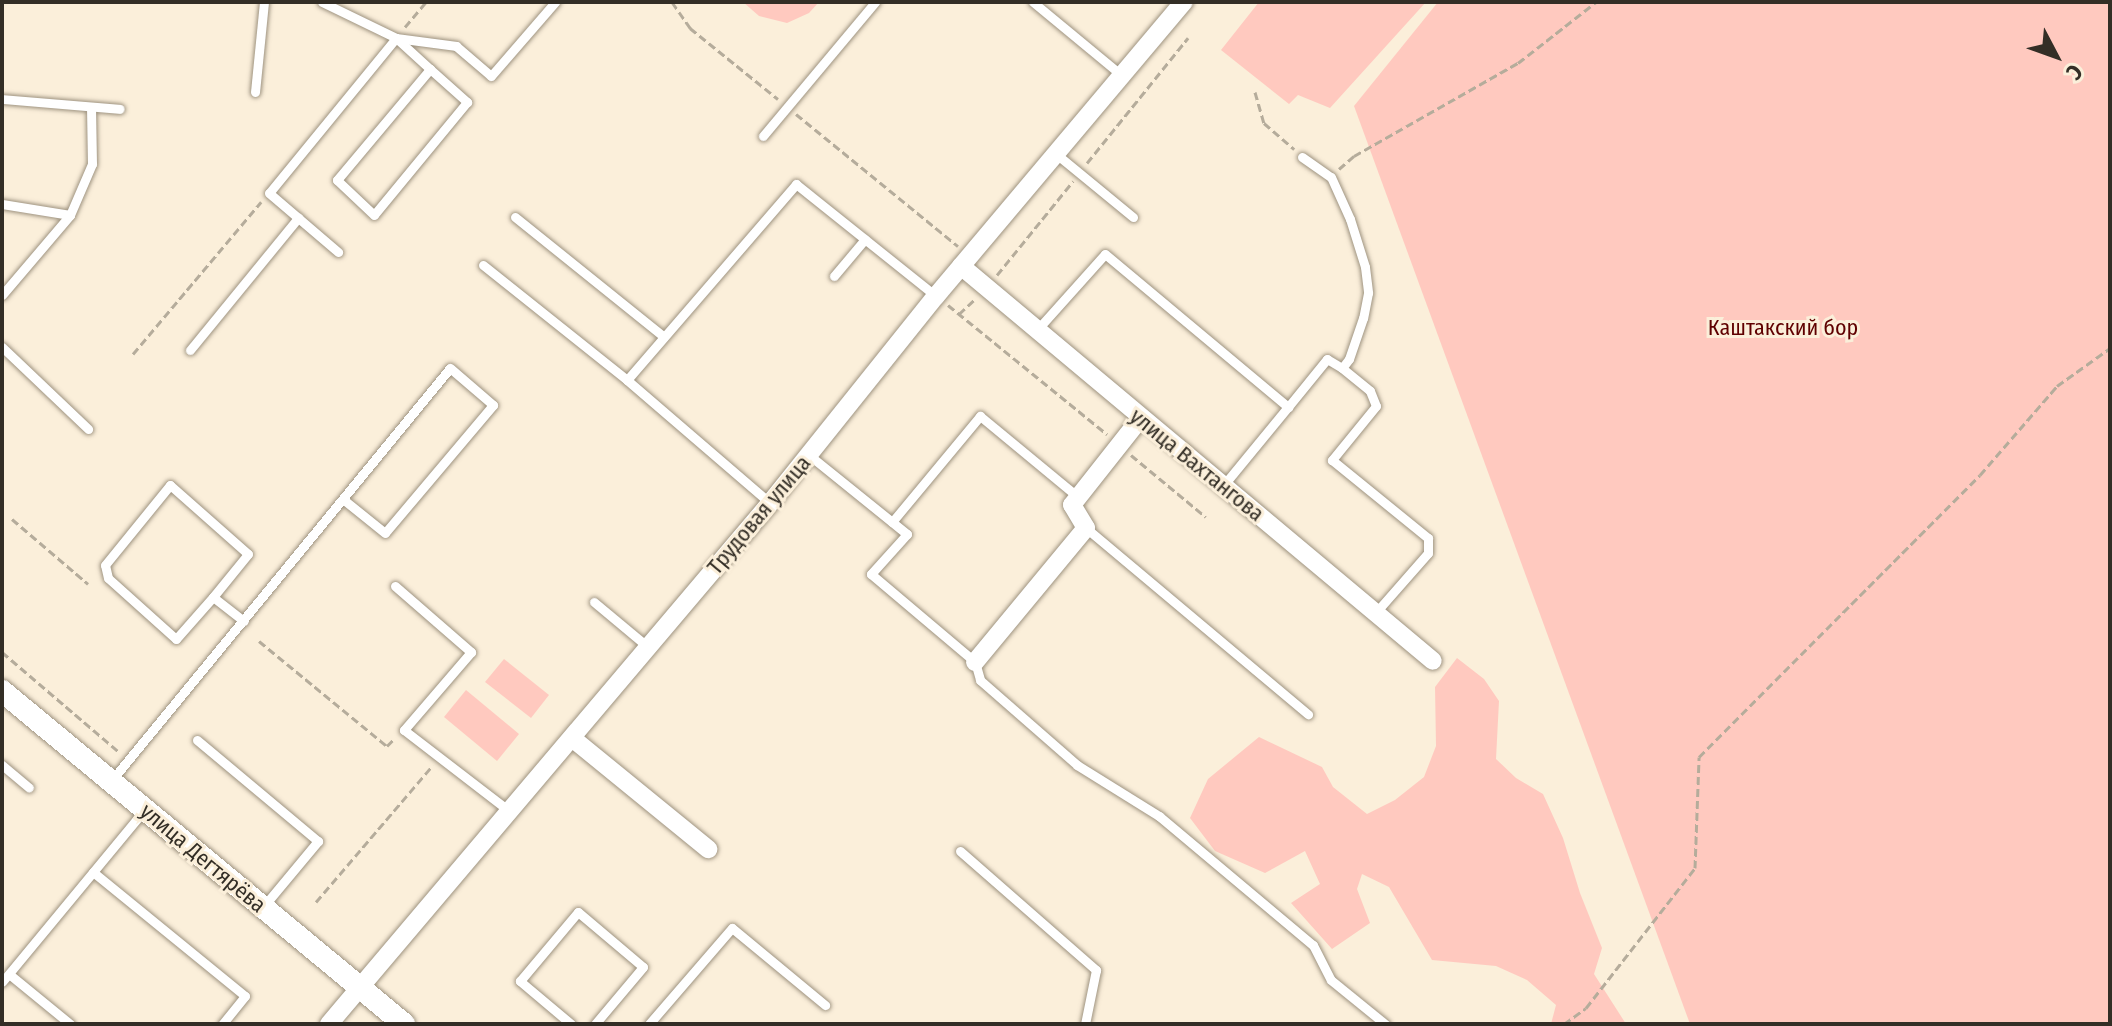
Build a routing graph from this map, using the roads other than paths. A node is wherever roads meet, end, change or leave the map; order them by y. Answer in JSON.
{"nodes":[{"id":1,"x":264,"y":2,"type":"edge"},
{"id":2,"x":322,"y":2,"type":"edge"},
{"id":3,"x":555,"y":2,"type":"edge"},
{"id":4,"x":875,"y":2,"type":"edge"},
{"id":5,"x":1033,"y":2,"type":"edge"},
{"id":6,"x":1184,"y":2,"type":"edge"},
{"id":7,"x":396,"y":38,"type":"junction"},
{"id":8,"x":430,"y":69,"type":"junction"},
{"id":9,"x":1120,"y":74,"type":"junction"},
{"id":10,"x":255,"y":92,"type":"dead end"},
{"id":11,"x":2,"y":99,"type":"edge"},
{"id":12,"x":91,"y":108,"type":"junction"},
{"id":13,"x":120,"y":109,"type":"dead end"},
{"id":14,"x":763,"y":136,"type":"dead end"},
{"id":15,"x":1055,"y":153,"type":"junction"},
{"id":16,"x":1302,"y":157,"type":"road end"},
{"id":17,"x":2,"y":204,"type":"edge"},
{"id":18,"x":70,"y":215,"type":"junction"},
{"id":19,"x":515,"y":217,"type":"dead end"},
{"id":20,"x":1133,"y":217,"type":"dead end"},
{"id":21,"x":298,"y":218,"type":"junction"},
{"id":22,"x":865,"y":239,"type":"junction"},
{"id":23,"x":338,"y":252,"type":"dead end"},
{"id":24,"x":966,"y":261,"type":"junction"},
{"id":25,"x":483,"y":265,"type":"dead end"},
{"id":26,"x":834,"y":276,"type":"dead end"},
{"id":27,"x":2,"y":295,"type":"edge"},
{"id":28,"x":936,"y":296,"type":"junction"},
{"id":29,"x":1036,"y":331,"type":"junction"},
{"id":30,"x":664,"y":337,"type":"junction"},
{"id":31,"x":2,"y":347,"type":"edge"},
{"id":32,"x":190,"y":350,"type":"dead end"},
{"id":33,"x":1342,"y":368,"type":"junction"},
{"id":34,"x":627,"y":380,"type":"junction"},
{"id":35,"x":1288,"y":407,"type":"junction"},
{"id":36,"x":1140,"y":419,"type":"junction"},
{"id":37,"x":88,"y":429,"type":"dead end"},
{"id":38,"x":809,"y":455,"type":"junction"},
{"id":39,"x":1223,"y":486,"type":"junction"},
{"id":40,"x":1079,"y":497,"type":"junction"},
{"id":41,"x":344,"y":500,"type":"junction"},
{"id":42,"x":770,"y":503,"type":"junction"},
{"id":43,"x":892,"y":522,"type":"junction"},
{"id":44,"x":1086,"y":528,"type":"junction"},
{"id":45,"x":395,"y":586,"type":"dead end"},
{"id":46,"x":213,"y":597,"type":"junction"},
{"id":47,"x":594,"y":602,"type":"dead end"},
{"id":48,"x":1377,"y":611,"type":"junction"},
{"id":49,"x":244,"y":621,"type":"junction"},
{"id":50,"x":648,"y":647,"type":"junction"},
{"id":51,"x":1433,"y":661,"type":"dead end"},
{"id":52,"x":975,"y":662,"type":"junction"},
{"id":53,"x":2,"y":691,"type":"edge"},
{"id":54,"x":1308,"y":714,"type":"dead end"},
{"id":55,"x":572,"y":738,"type":"junction"},
{"id":56,"x":197,"y":740,"type":"dead end"},
{"id":57,"x":2,"y":765,"type":"edge"},
{"id":58,"x":111,"y":781,"type":"junction"},
{"id":59,"x":29,"y":788,"type":"dead end"},
{"id":60,"x":145,"y":809,"type":"junction"},
{"id":61,"x":509,"y":811,"type":"junction"},
{"id":62,"x":708,"y":849,"type":"dead end"},
{"id":63,"x":960,"y":851,"type":"dead end"},
{"id":64,"x":93,"y":872,"type":"junction"},
{"id":65,"x":263,"y":907,"type":"junction"},
{"id":66,"x":5,"y":978,"type":"edge"},
{"id":67,"x":360,"y":987,"type":"junction"},
{"id":68,"x":825,"y":1005,"type":"dead end"},
{"id":69,"x":70,"y":1024,"type":"edge"},
{"id":70,"x":222,"y":1024,"type":"edge"},
{"id":71,"x":329,"y":1024,"type":"edge"},
{"id":72,"x":404,"y":1024,"type":"edge"},
{"id":73,"x":571,"y":1024,"type":"edge"},
{"id":74,"x":595,"y":1024,"type":"edge"},
{"id":75,"x":649,"y":1024,"type":"edge"},
{"id":76,"x":1085,"y":1024,"type":"edge"},
{"id":77,"x":1385,"y":1024,"type":"edge"}],
"edges":[{"from":1,"to":10,"type":"lane"},
{"from":2,"to":7,"type":"lane"},
{"from":3,"to":7,"type":"lane"},
{"from":4,"to":14,"type":"lane"},
{"from":5,"to":9,"type":"lane"},
{"from":6,"to":9,"type":"street","name":"Трудовая улица"},
{"from":7,"to":8,"type":"lane"},
{"from":7,"to":21,"type":"lane"},
{"from":8,"to":8,"type":"lane"},
{"from":9,"to":15,"type":"street","name":"Трудовая улица"},
{"from":11,"to":12,"type":"lane"},
{"from":12,"to":13,"type":"lane"},
{"from":12,"to":18,"type":"lane"},
{"from":15,"to":20,"type":"lane"},
{"from":15,"to":24,"type":"street","name":"Трудовая улица"},
{"from":16,"to":33,"type":"lane"},
{"from":17,"to":18,"type":"lane"},
{"from":18,"to":27,"type":"lane"},
{"from":19,"to":30,"type":"lane"},
{"from":21,"to":23,"type":"lane"},
{"from":21,"to":32,"type":"lane"},
{"from":22,"to":26,"type":"lane"},
{"from":22,"to":28,"type":"lane"},
{"from":22,"to":30,"type":"lane"},
{"from":24,"to":28,"type":"street","name":"Трудовая улица"},
{"from":24,"to":29,"type":"street","name":"улица Вахтангова"},
{"from":25,"to":34,"type":"lane"},
{"from":28,"to":38,"type":"street","name":"Трудовая улица"},
{"from":29,"to":35,"type":"lane"},
{"from":29,"to":36,"type":"street","name":"улица Вахтангова"},
{"from":30,"to":34,"type":"lane"},
{"from":31,"to":37,"type":"lane"},
{"from":33,"to":35,"type":"lane"},
{"from":33,"to":48,"type":"lane"},
{"from":34,"to":42,"type":"lane"},
{"from":35,"to":39,"type":"lane"},
{"from":36,"to":39,"type":"street","name":"улица Вахтангова"},
{"from":36,"to":40,"type":"street"},
{"from":38,"to":42,"type":"street","name":"Трудовая улица"},
{"from":38,"to":43,"type":"lane"},
{"from":39,"to":48,"type":"street","name":"улица Вахтангова"},
{"from":40,"to":43,"type":"lane"},
{"from":40,"to":44,"type":"street"},
{"from":41,"to":41,"type":"lane"},
{"from":41,"to":49,"type":"lane"},
{"from":42,"to":50,"type":"street","name":"Трудовая улица"},
{"from":43,"to":52,"type":"lane"},
{"from":44,"to":52,"type":"street"},
{"from":44,"to":54,"type":"lane"},
{"from":45,"to":61,"type":"lane"},
{"from":46,"to":46,"type":"lane"},
{"from":46,"to":49,"type":"lane"},
{"from":47,"to":50,"type":"lane"},
{"from":48,"to":51,"type":"street","name":"улица Вахтангова"},
{"from":49,"to":58,"type":"lane"},
{"from":50,"to":55,"type":"street","name":"Трудовая улица"},
{"from":52,"to":77,"type":"lane"},
{"from":53,"to":58,"type":"street","name":"улица Дегтярёва"},
{"from":55,"to":61,"type":"street","name":"Трудовая улица"},
{"from":55,"to":62,"type":"street"},
{"from":56,"to":65,"type":"lane"},
{"from":57,"to":59,"type":"lane"},
{"from":58,"to":60,"type":"street","name":"улица Дегтярёва"},
{"from":60,"to":64,"type":"lane"},
{"from":60,"to":65,"type":"street","name":"улица Дегтярёва"},
{"from":61,"to":67,"type":"street","name":"Трудовая улица"},
{"from":63,"to":76,"type":"lane"},
{"from":64,"to":66,"type":"lane"},
{"from":64,"to":70,"type":"lane"},
{"from":65,"to":67,"type":"street","name":"улица Дегтярёва"},
{"from":66,"to":69,"type":"lane"},
{"from":67,"to":71,"type":"street","name":"Трудовая улица"},
{"from":67,"to":72,"type":"street","name":"улица Дегтярёва"},
{"from":68,"to":75,"type":"lane"},
{"from":73,"to":74,"type":"lane"}]}
